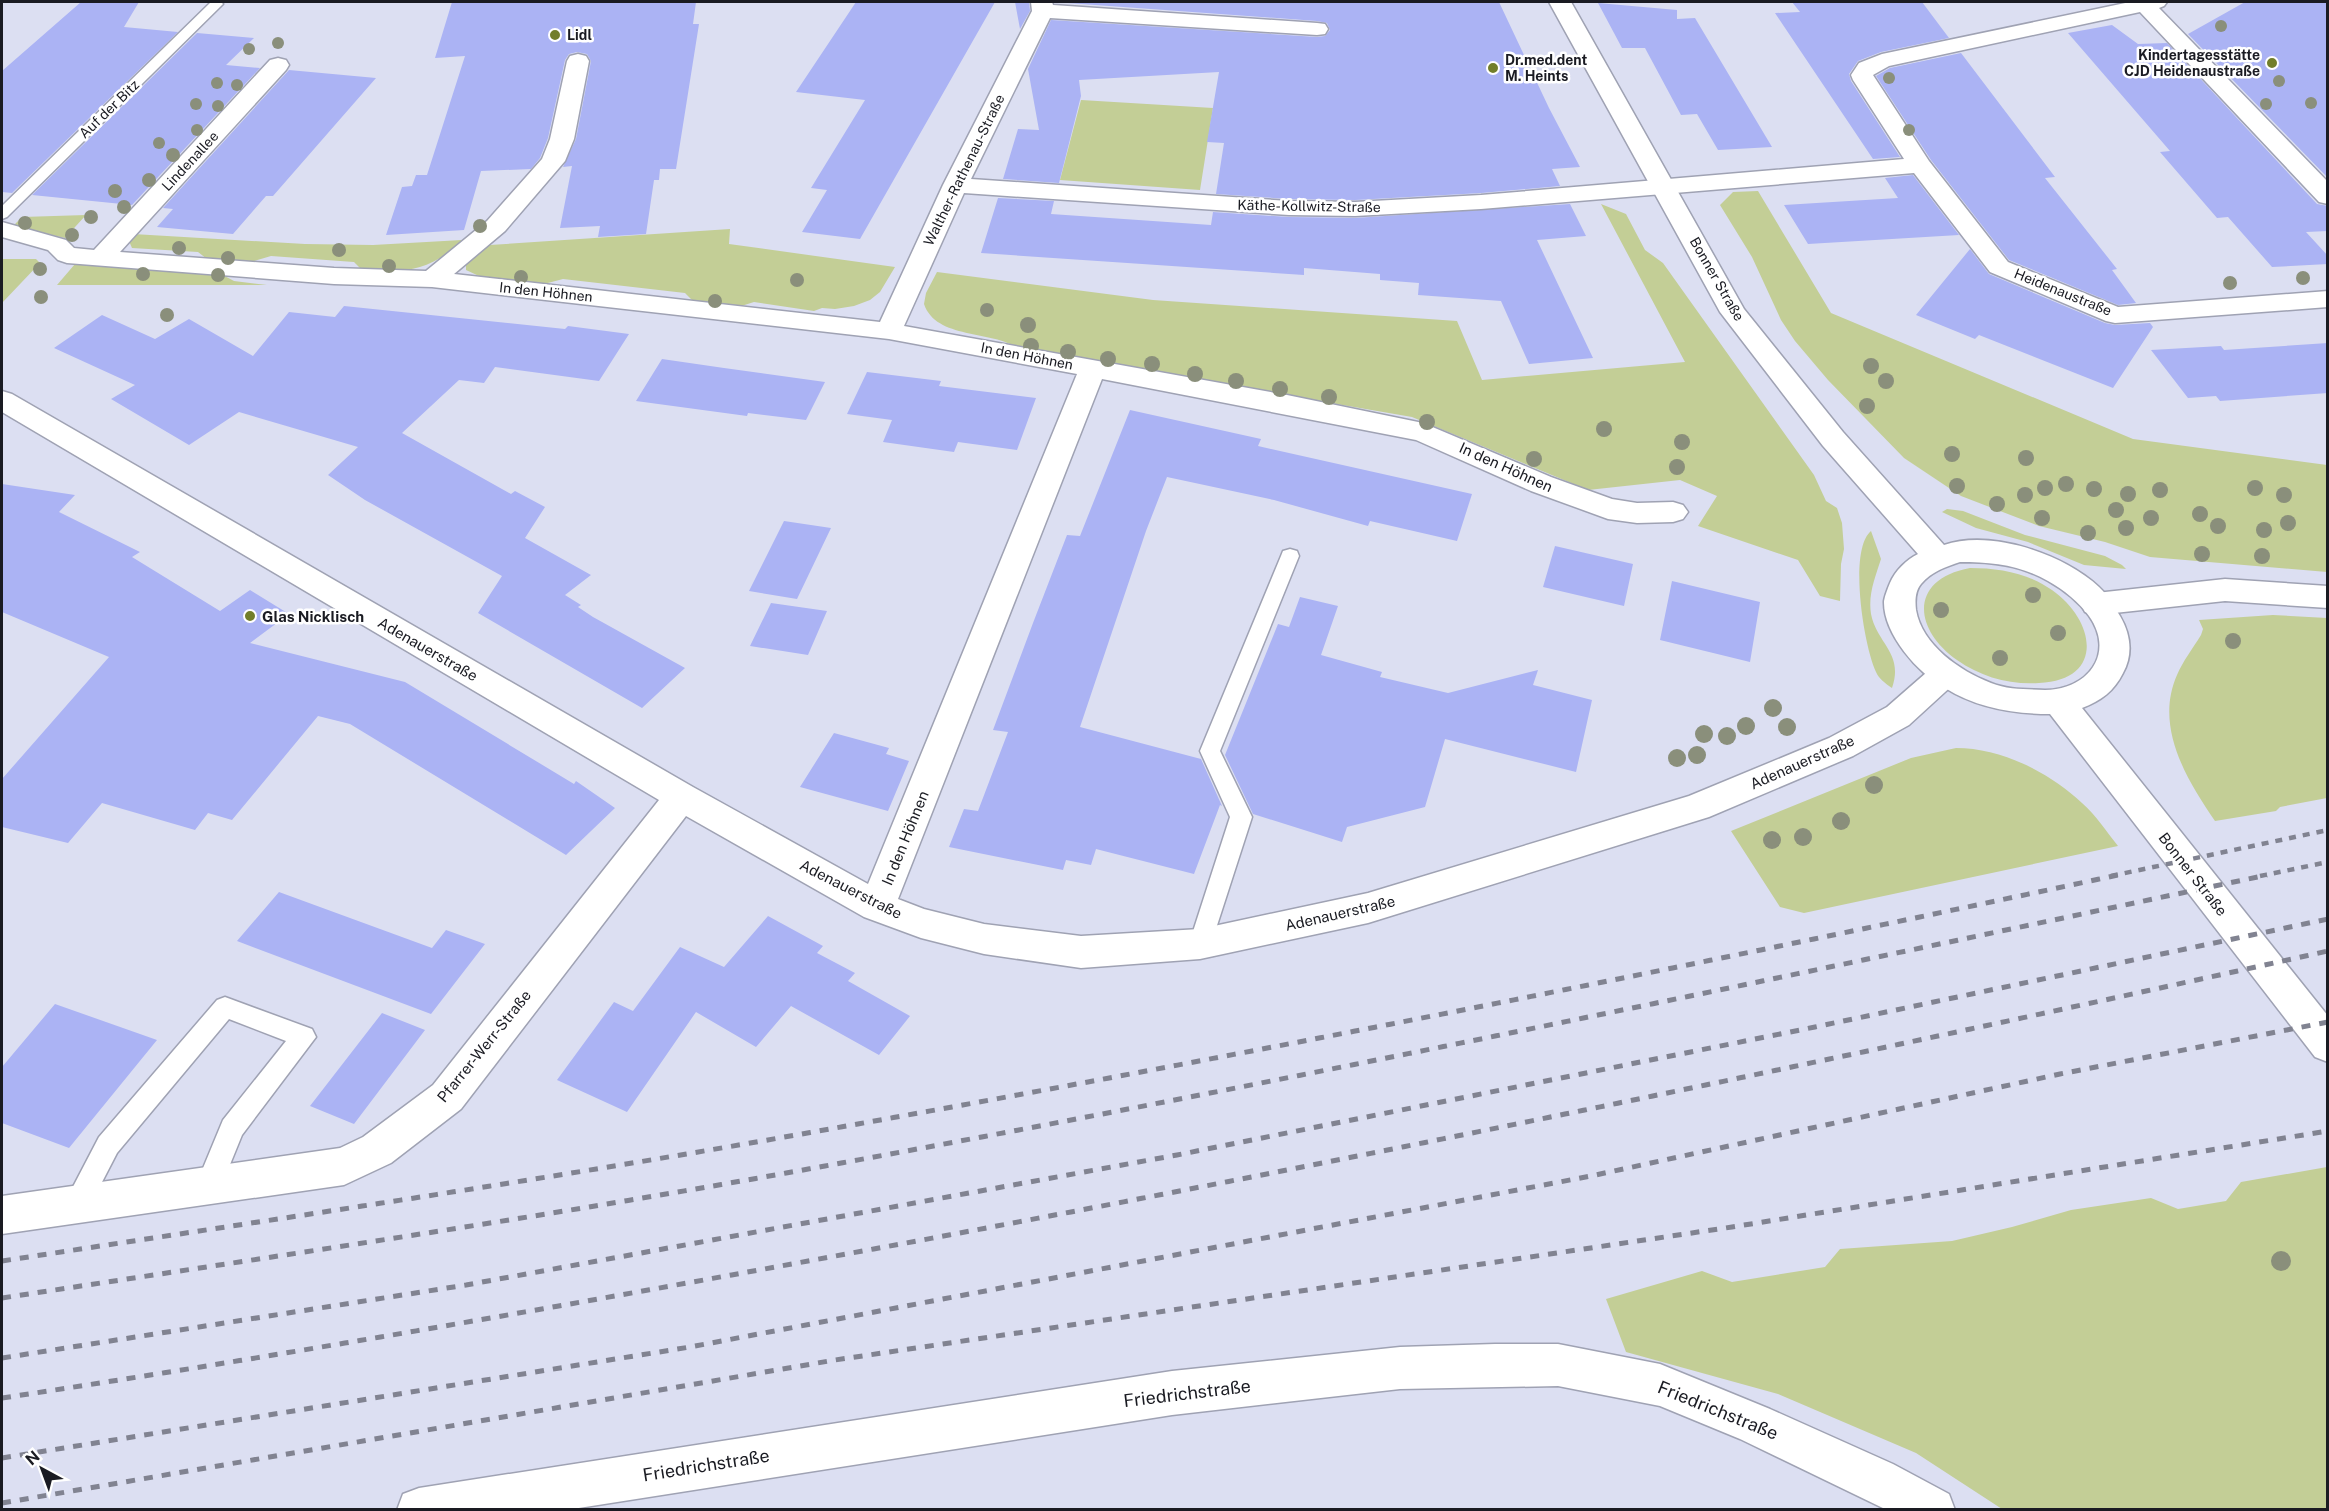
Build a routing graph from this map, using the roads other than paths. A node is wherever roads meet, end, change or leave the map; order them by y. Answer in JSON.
{"nodes":[{"id":1,"x":1560,"y":2,"type":"edge"},
{"id":2,"x":2150,"y":3,"type":"edge"},
{"id":3,"x":216,"y":4,"type":"dead end"},
{"id":4,"x":1043,"y":6,"type":"edge"},
{"id":5,"x":1317,"y":29,"type":"dead end"},
{"id":6,"x":579,"y":60,"type":"dead end"},
{"id":7,"x":278,"y":65,"type":"dead end"},
{"id":8,"x":1920,"y":165,"type":"junction"},
{"id":9,"x":955,"y":185,"type":"junction"},
{"id":10,"x":1663,"y":186,"type":"junction"},
{"id":11,"x":2328,"y":197,"type":"edge"},
{"id":12,"x":2,"y":214,"type":"edge"},
{"id":13,"x":2,"y":229,"type":"edge"},
{"id":14,"x":101,"y":257,"type":"junction"},
{"id":15,"x":432,"y":279,"type":"junction"},
{"id":16,"x":2328,"y":300,"type":"edge"},
{"id":17,"x":889,"y":331,"type":"junction"},
{"id":18,"x":1092,"y":369,"type":"junction"},
{"id":19,"x":2,"y":400,"type":"edge"},
{"id":20,"x":1673,"y":512,"type":"dead end"},
{"id":21,"x":1290,"y":556,"type":"dead end"},
{"id":22,"x":1936,"y":556,"type":"junction"},
{"id":23,"x":2328,"y":597,"type":"edge"},
{"id":24,"x":2096,"y":604,"type":"junction"},
{"id":25,"x":1945,"y":674,"type":"junction"},
{"id":26,"x":2059,"y":702,"type":"junction"},
{"id":27,"x":681,"y":797,"type":"junction"},
{"id":28,"x":877,"y":906,"type":"junction"},
{"id":29,"x":1200,"y":944,"type":"junction"},
{"id":30,"x":2328,"y":1045,"type":"edge"},
{"id":31,"x":209,"y":1185,"type":"junction"},
{"id":32,"x":76,"y":1206,"type":"junction"},
{"id":33,"x":2,"y":1215,"type":"edge"},
{"id":34,"x":1875,"y":1495,"type":"edge"},
{"id":35,"x":419,"y":1509,"type":"edge"},
{"id":36,"x":1934,"y":1509,"type":"edge"}],
"edges":[{"from":1,"to":10,"type":"street","name":"Bonner Straße"},
{"from":2,"to":8,"type":"street","name":"Heidenaustraße"},
{"from":2,"to":11,"type":"street","name":"Heidenaustraße"},
{"from":3,"to":12,"type":"lane","name":"Auf der Bitz"},
{"from":4,"to":5,"type":"street","name":"Walther-Rathenau-Straße"},
{"from":4,"to":9,"type":"street","name":"Walther-Rathenau-Straße"},
{"from":6,"to":15,"type":"street"},
{"from":7,"to":14,"type":"street","name":"Lindenallee"},
{"from":8,"to":10,"type":"street"},
{"from":8,"to":16,"type":"street","name":"Heidenaustraße"},
{"from":9,"to":10,"type":"street","name":"Käthe-Kollwitz-Straße"},
{"from":9,"to":17,"type":"street","name":"Walther-Rathenau-Straße"},
{"from":10,"to":22,"type":"street","name":"Bonner Straße"},
{"from":13,"to":14,"type":"street","name":"In den Höhnen"},
{"from":14,"to":15,"type":"street","name":"In den Höhnen"},
{"from":15,"to":17,"type":"street","name":"In den Höhnen"},
{"from":17,"to":18,"type":"street","name":"In den Höhnen"},
{"from":18,"to":20,"type":"street","name":"In den Höhnen"},
{"from":18,"to":28,"type":"street","name":"In den Höhnen"},
{"from":19,"to":27,"type":"street","name":"Adenauerstraße"},
{"from":21,"to":29,"type":"lane"},
{"from":22,"to":24,"type":"street"},
{"from":22,"to":25,"type":"street"},
{"from":23,"to":24,"type":"street"},
{"from":24,"to":26,"type":"street"},
{"from":25,"to":26,"type":"street"},
{"from":25,"to":29,"type":"street","name":"Adenauerstraße"},
{"from":26,"to":30,"type":"street","name":"Bonner Straße"},
{"from":27,"to":28,"type":"street","name":"Adenauerstraße"},
{"from":27,"to":31,"type":"street","name":"Pfarrer-Werr-Straße"},
{"from":28,"to":29,"type":"street","name":"Adenauerstraße"},
{"from":31,"to":32,"type":"street","name":"Pfarrer-Werr-Straße"},
{"from":31,"to":32,"type":"lane"},
{"from":32,"to":33,"type":"street","name":"Pfarrer-Werr-Straße"},
{"from":34,"to":35,"type":"street","name":"Friedrichstraße"},
{"from":34,"to":36,"type":"street","name":"Friedrichstraße"}]}
